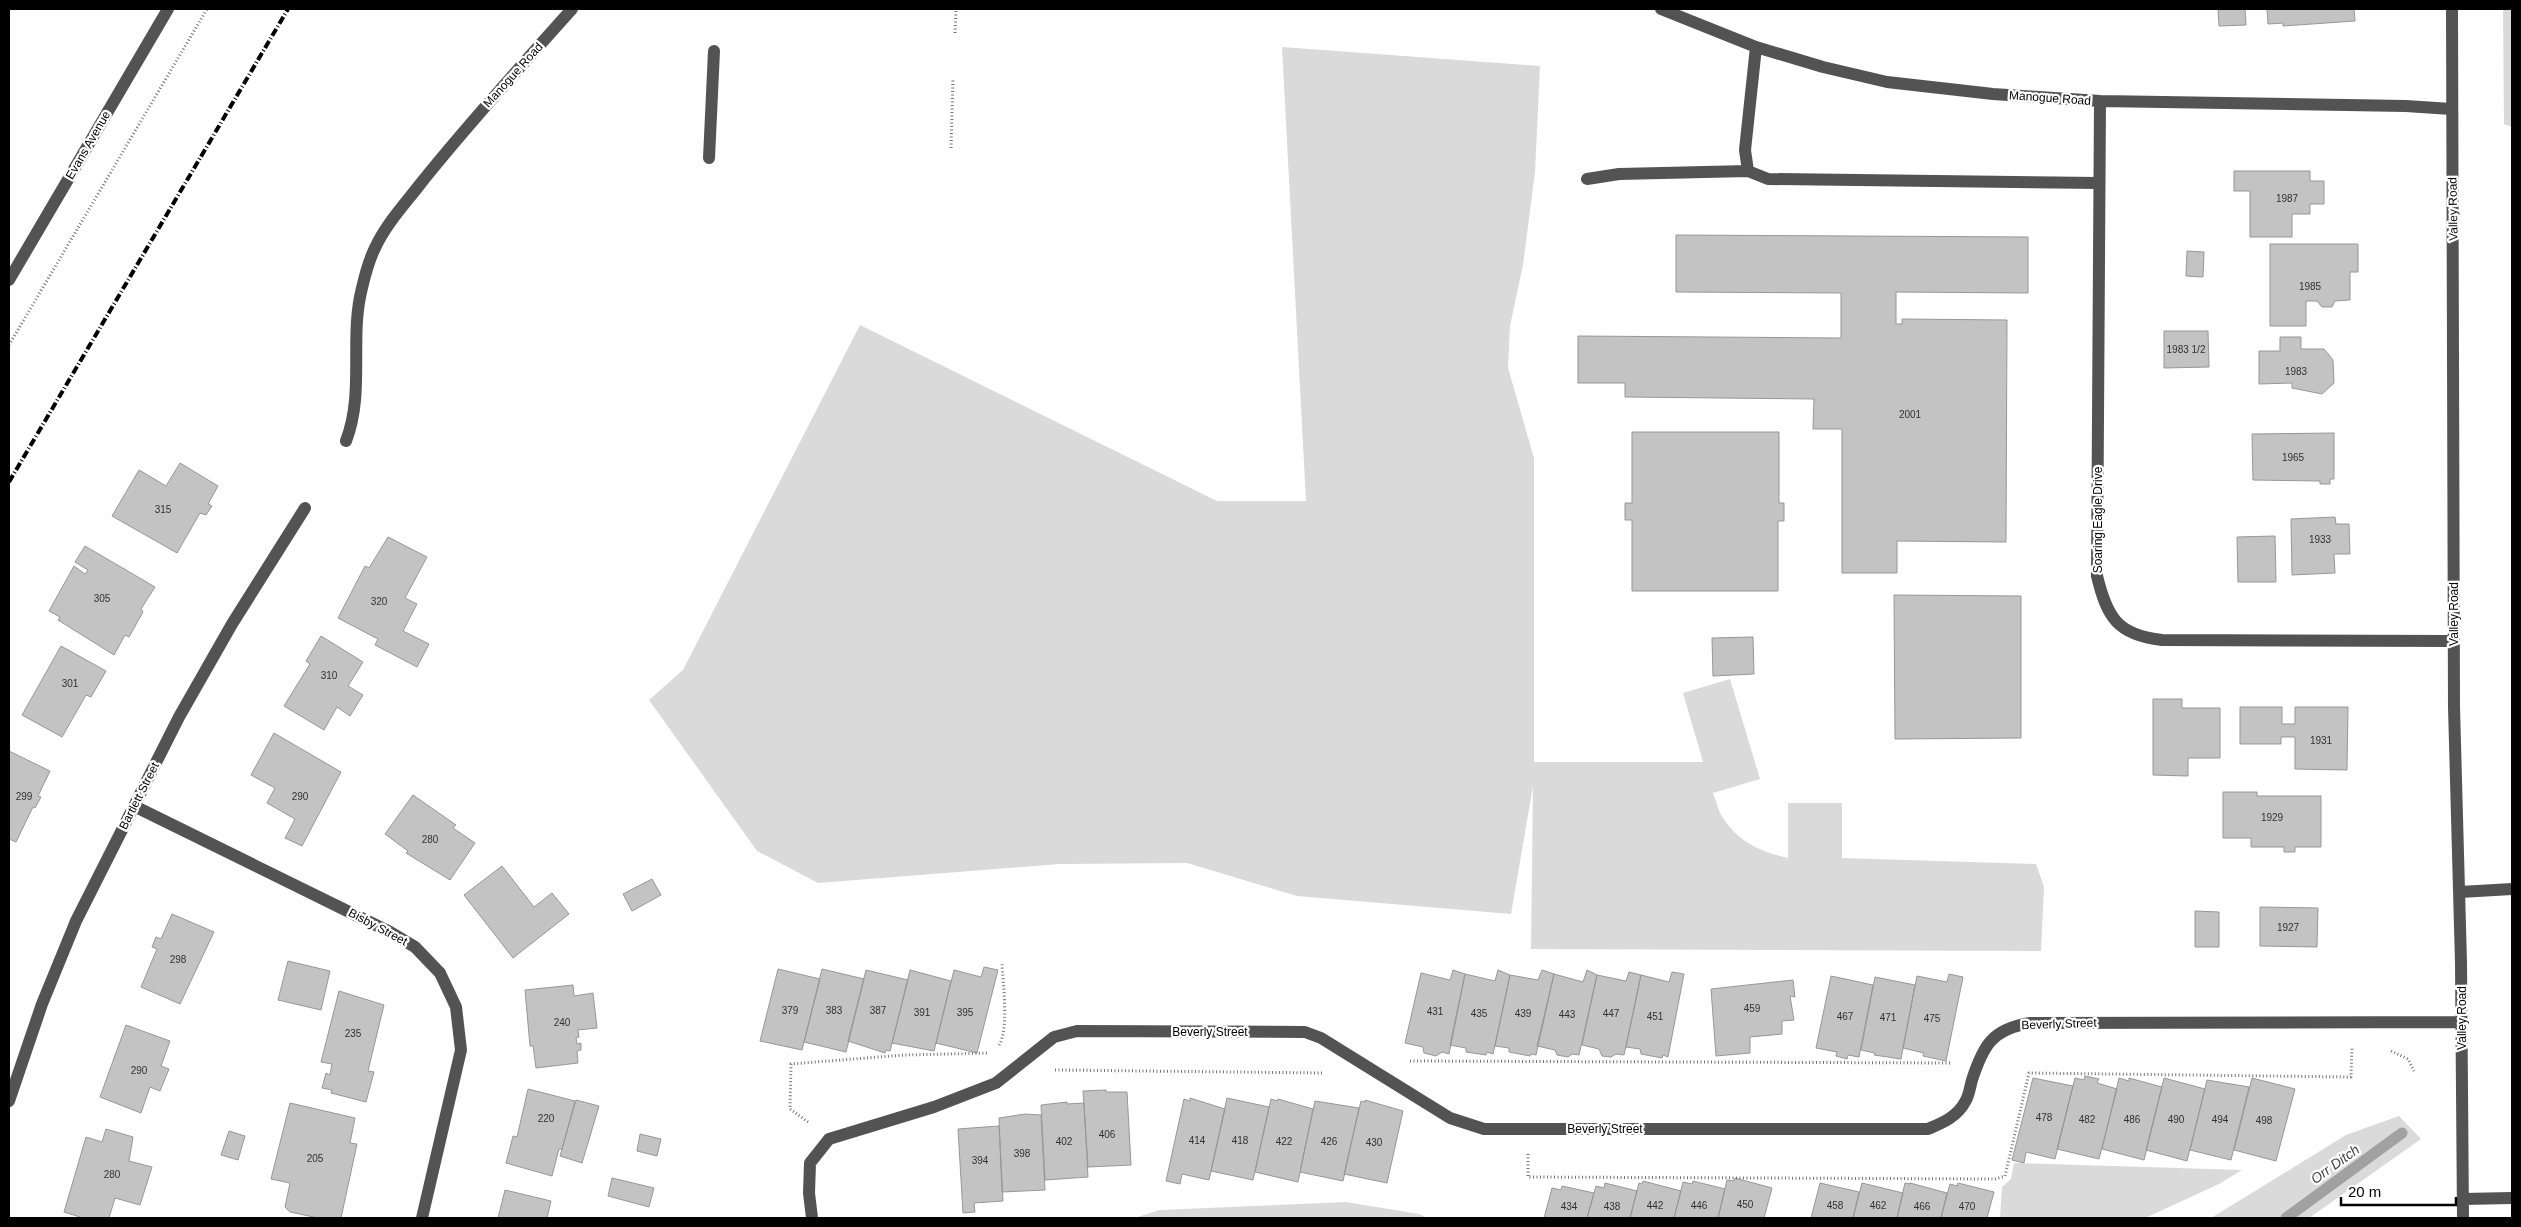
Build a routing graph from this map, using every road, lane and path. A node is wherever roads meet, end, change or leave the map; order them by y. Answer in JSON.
{"nodes":[{"id":1,"x":168,"y":9,"type":"edge"},
{"id":2,"x":207,"y":9,"type":"edge"},
{"id":3,"x":572,"y":9,"type":"edge"},
{"id":4,"x":956,"y":9,"type":"edge"},
{"id":5,"x":1661,"y":9,"type":"edge"},
{"id":6,"x":2452,"y":9,"type":"edge"},
{"id":7,"x":955,"y":33,"type":"dead end"},
{"id":8,"x":1756,"y":47,"type":"junction"},
{"id":9,"x":714,"y":51,"type":"dead end"},
{"id":10,"x":953,"y":78,"type":"dead end"},
{"id":11,"x":2100,"y":101,"type":"junction"},
{"id":12,"x":2451,"y":109,"type":"junction"},
{"id":13,"x":951,"y":148,"type":"dead end"},
{"id":14,"x":709,"y":158,"type":"dead end"},
{"id":15,"x":1748,"y":171,"type":"junction"},
{"id":16,"x":1587,"y":179,"type":"dead end"},
{"id":17,"x":2099,"y":183,"type":"junction"},
{"id":18,"x":9,"y":280,"type":"edge"},
{"id":19,"x":9,"y":345,"type":"edge"},
{"id":20,"x":346,"y":441,"type":"dead end"},
{"id":21,"x":304,"y":508,"type":"dead end"},
{"id":22,"x":2454,"y":641,"type":"junction"},
{"id":23,"x":134,"y":806,"type":"junction"},
{"id":24,"x":2512,"y":889,"type":"edge"},
{"id":25,"x":2460,"y":892,"type":"junction"},
{"id":26,"x":1002,"y":964,"type":"dead end"},
{"id":27,"x":2462,"y":1022,"type":"junction"},
{"id":28,"x":1405,"y":1061,"type":"dead end"},
{"id":29,"x":1977,"y":1064,"type":"junction"},
{"id":30,"x":1052,"y":1070,"type":"dead end"},
{"id":31,"x":1325,"y":1073,"type":"dead end"},
{"id":32,"x":9,"y":1101,"type":"edge"},
{"id":33,"x":829,"y":1139,"type":"junction"},
{"id":34,"x":2512,"y":1198,"type":"edge"},
{"id":35,"x":2463,"y":1199,"type":"junction"},
{"id":36,"x":422,"y":1218,"type":"edge"},
{"id":37,"x":812,"y":1218,"type":"edge"},
{"id":38,"x":2463,"y":1218,"type":"edge"}],
"edges":[{"from":1,"to":18,"type":"street","name":"Evans Avenue"},
{"from":2,"to":19,"type":"path"},
{"from":3,"to":20,"type":"street","name":"Manogue Road"},
{"from":4,"to":7,"type":"path"},
{"from":5,"to":8,"type":"street","name":"Manogue Road"},
{"from":6,"to":12,"type":"street","name":"Valley Road"},
{"from":8,"to":11,"type":"street","name":"Manogue Road"},
{"from":8,"to":15,"type":"street"},
{"from":9,"to":14,"type":"street"},
{"from":10,"to":13,"type":"path"},
{"from":11,"to":12,"type":"street","name":"Manogue Road"},
{"from":11,"to":17,"type":"street","name":"Soaring Eagle Drive"},
{"from":12,"to":22,"type":"street","name":"Valley Road"},
{"from":15,"to":16,"type":"street"},
{"from":15,"to":17,"type":"street"},
{"from":17,"to":22,"type":"street","name":"Soaring Eagle Drive"},
{"from":21,"to":23,"type":"street","name":"Bartlett Street"},
{"from":22,"to":25,"type":"street","name":"Valley Road"},
{"from":23,"to":32,"type":"street","name":"Bartlett Street"},
{"from":23,"to":36,"type":"street","name":"Bisby Street"},
{"from":24,"to":25,"type":"street"},
{"from":25,"to":27,"type":"street","name":"Valley Road"},
{"from":26,"to":33,"type":"path"},
{"from":27,"to":29,"type":"street","name":"Beverly Street"},
{"from":27,"to":35,"type":"street","name":"Valley Road"},
{"from":28,"to":29,"type":"path"},
{"from":29,"to":33,"type":"street","name":"Beverly Street"},
{"from":30,"to":31,"type":"path"},
{"from":33,"to":37,"type":"street"},
{"from":34,"to":35,"type":"street"},
{"from":35,"to":38,"type":"street","name":"Valley Road"}]}
